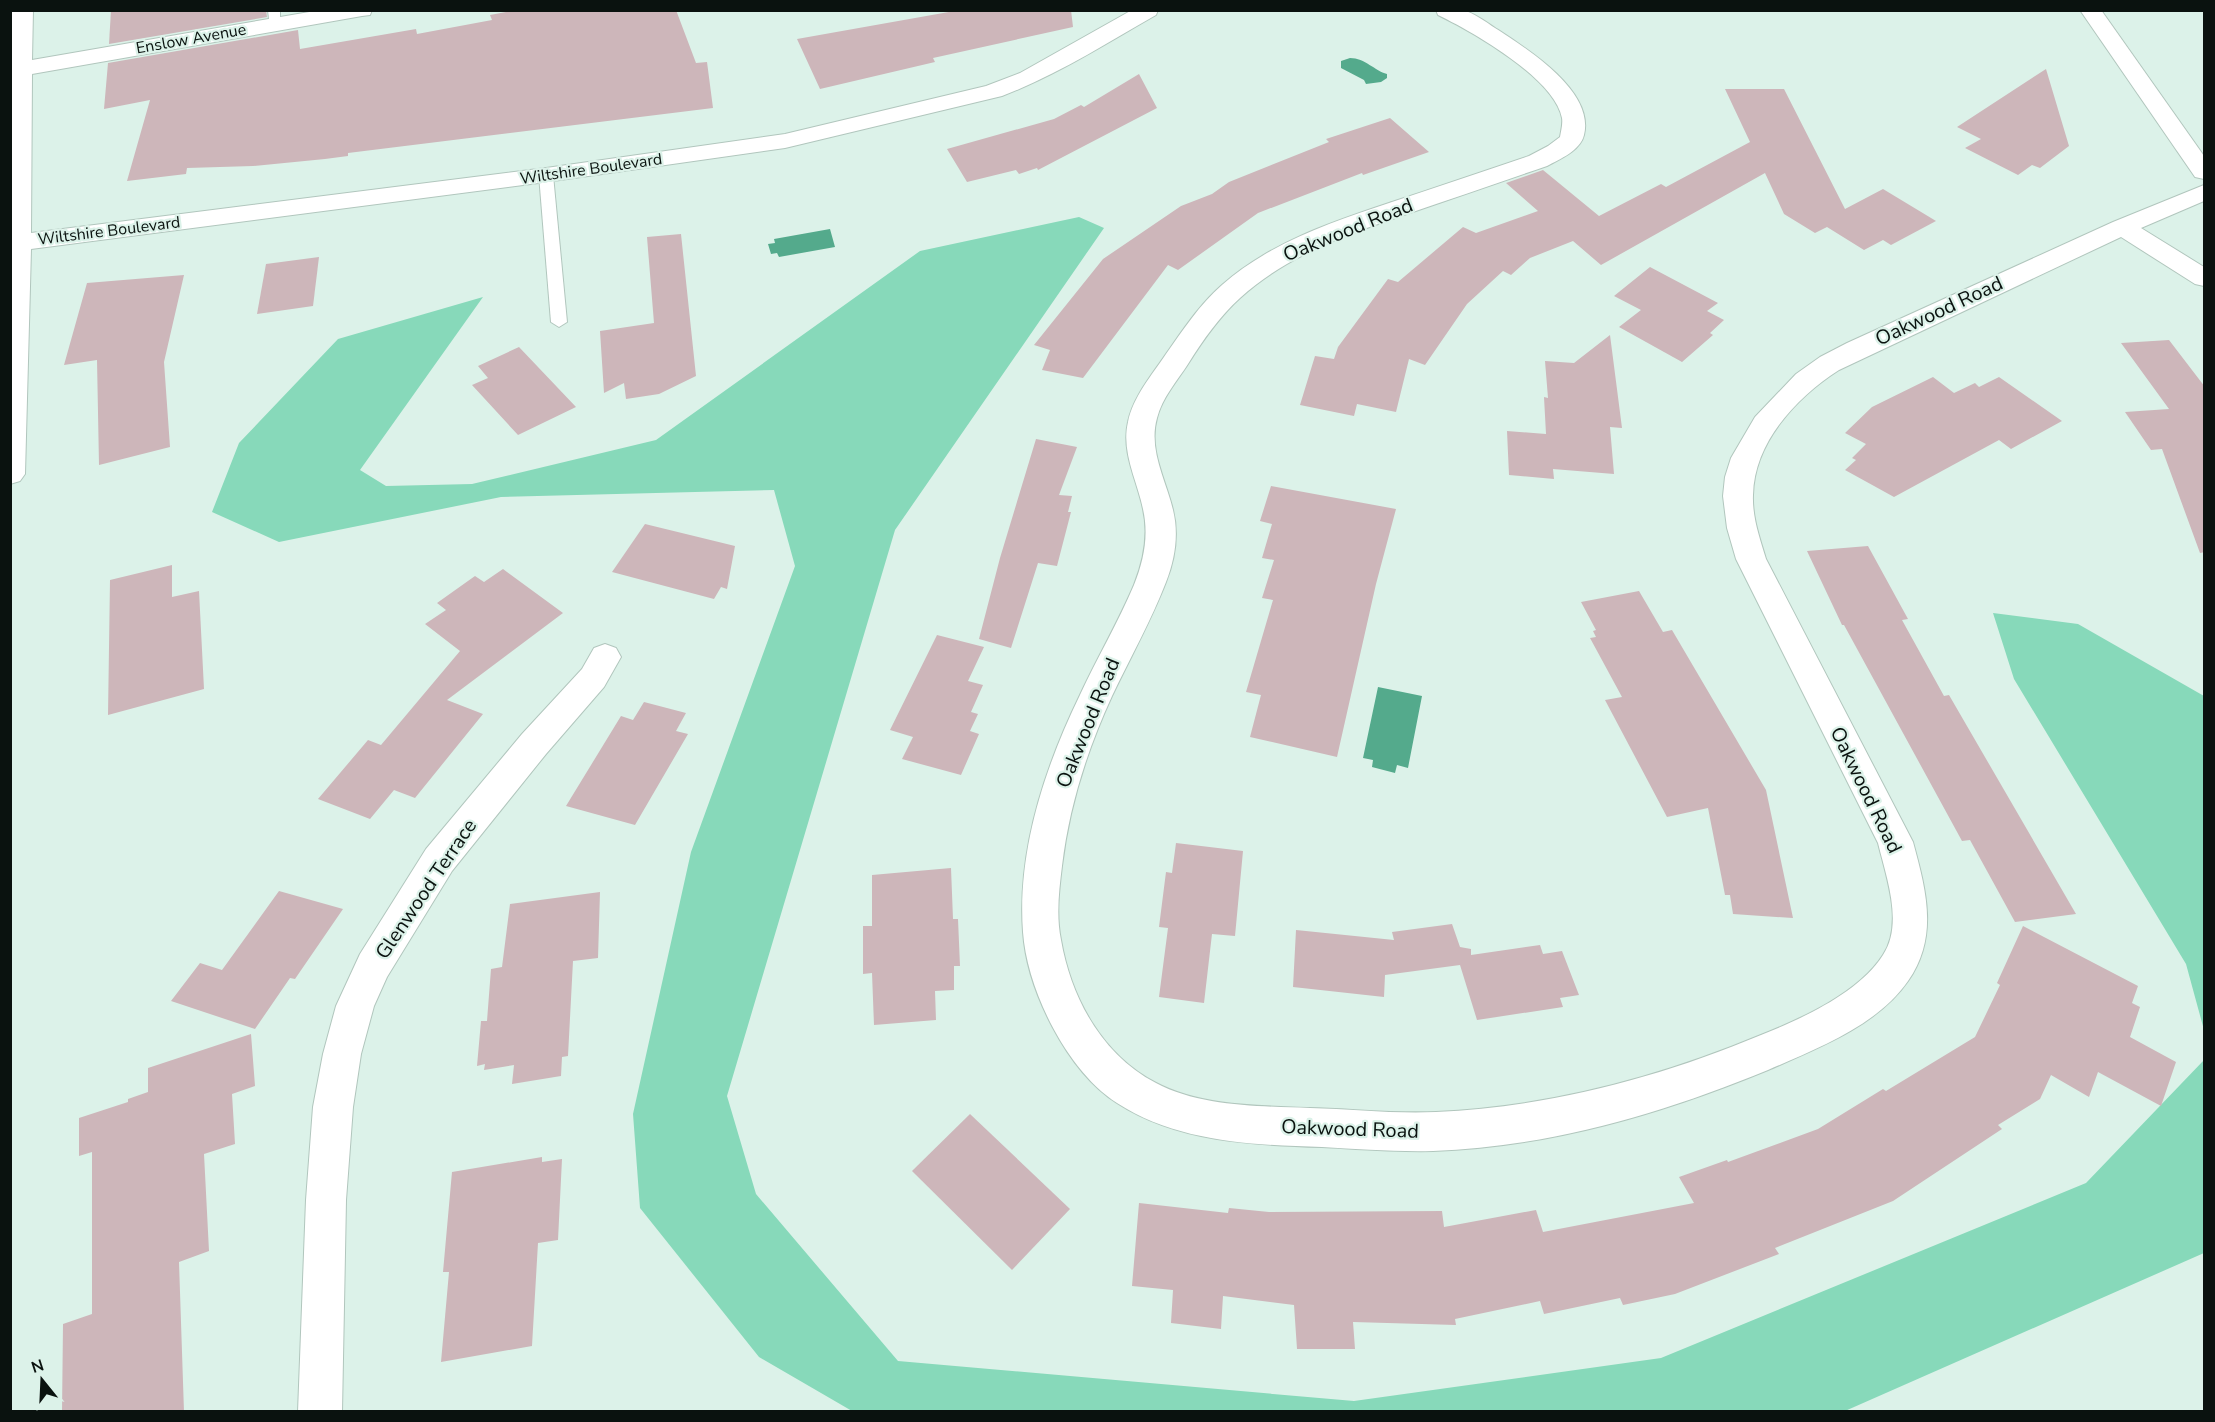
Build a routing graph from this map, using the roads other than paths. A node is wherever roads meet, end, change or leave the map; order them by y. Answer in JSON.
{"nodes":[{"id":1,"x":22,"y":10,"type":"edge"},
{"id":2,"x":362,"y":10,"type":"edge"},
{"id":3,"x":1148,"y":10,"type":"edge"},
{"id":4,"x":1446,"y":10,"type":"edge"},
{"id":5,"x":2090,"y":10,"type":"edge"},
{"id":6,"x":275,"y":18,"type":"edge"},
{"id":7,"x":21,"y":69,"type":"junction"},
{"id":8,"x":2205,"y":172,"type":"edge"},
{"id":9,"x":546,"y":175,"type":"junction"},
{"id":10,"x":2205,"y":192,"type":"edge"},
{"id":11,"x":2122,"y":227,"type":"junction"},
{"id":12,"x":14,"y":243,"type":"edge"},
{"id":13,"x":2205,"y":278,"type":"edge"},
{"id":14,"x":559,"y":322,"type":"dead end"},
{"id":15,"x":10,"y":474,"type":"edge"},
{"id":16,"x":605,"y":657,"type":"dead end"},
{"id":17,"x":320,"y":1412,"type":"edge"}],
"edges":[{"from":1,"to":7,"type":"street"},
{"from":2,"to":6,"type":"street","name":"Enslow Avenue"},
{"from":3,"to":9,"type":"street","name":"Wiltshire Boulevard"},
{"from":4,"to":11,"type":"street","name":"Oakwood Road"},
{"from":5,"to":8,"type":"street"},
{"from":6,"to":7,"type":"street","name":"Enslow Avenue"},
{"from":7,"to":12,"type":"street"},
{"from":9,"to":12,"type":"street","name":"Wiltshire Boulevard"},
{"from":9,"to":14,"type":"lane"},
{"from":10,"to":11,"type":"street","name":"Oakwood Road"},
{"from":11,"to":13,"type":"street"},
{"from":12,"to":15,"type":"street"},
{"from":16,"to":17,"type":"street","name":"Glenwood Terrace"}]}
